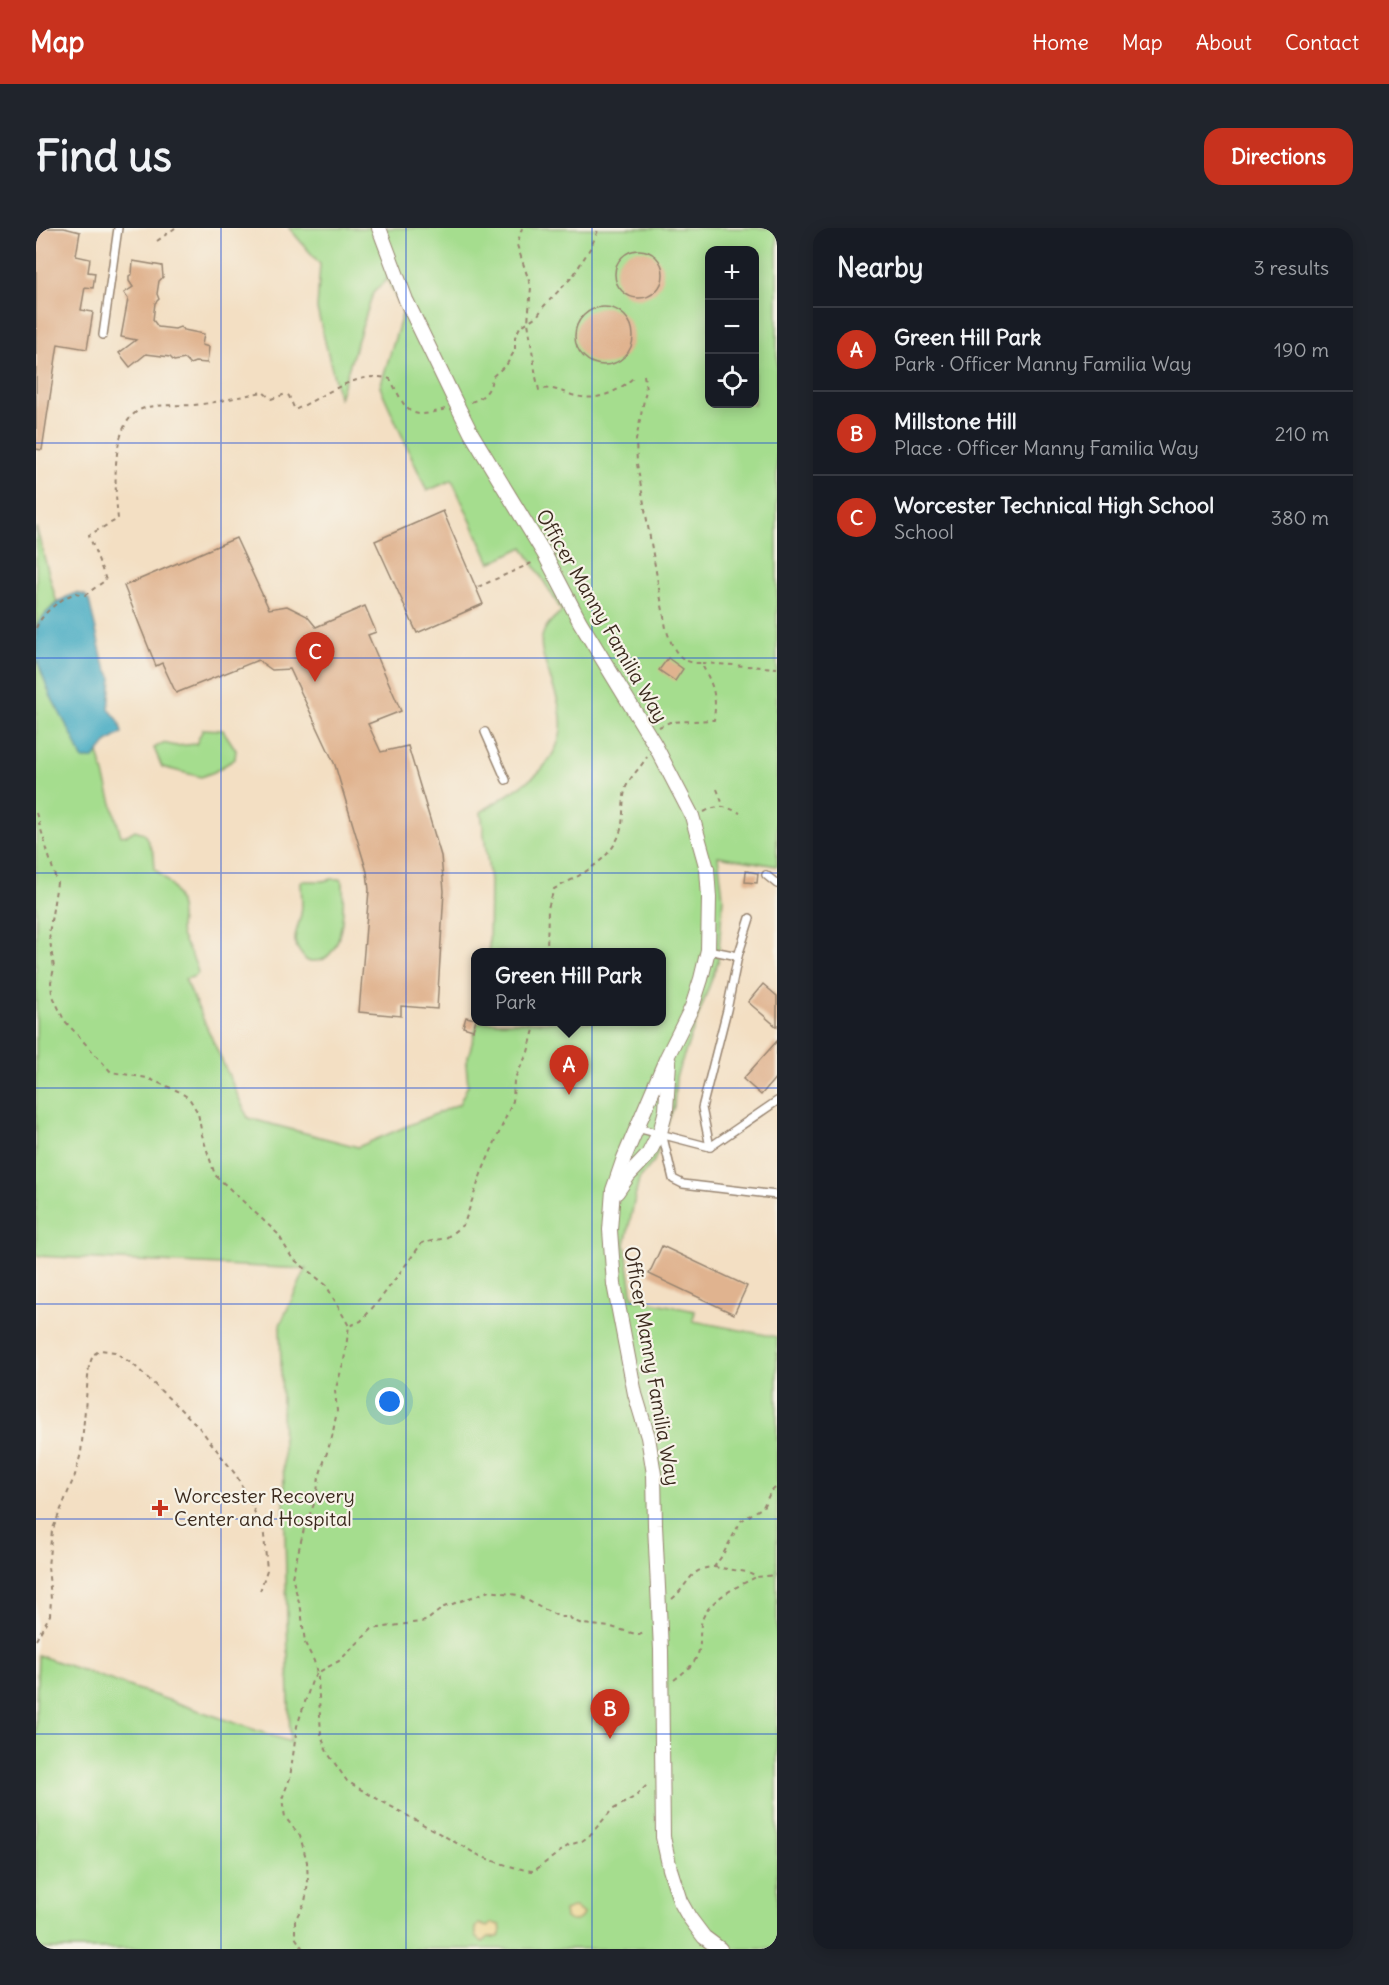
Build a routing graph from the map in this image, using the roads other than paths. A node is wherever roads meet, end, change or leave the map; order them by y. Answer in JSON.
{"nodes":[{"id":1,"x":117,"y":228,"type":"edge"},
{"id":2,"x":379,"y":228,"type":"edge"},
{"id":3,"x":103,"y":335,"type":"dead end"},
{"id":4,"x":485,"y":732,"type":"dead end"},
{"id":5,"x":506,"y":780,"type":"dead end"},
{"id":6,"x":766,"y":875,"type":"dead end"},
{"id":7,"x":777,"y":884,"type":"edge"},
{"id":8,"x":750,"y":918,"type":"dead end"},
{"id":9,"x":708,"y":950,"type":"junction"},
{"id":10,"x":738,"y":956,"type":"junction"},
{"id":11,"x":676,"y":1040,"type":"junction"},
{"id":12,"x":777,"y":1101,"type":"edge"},
{"id":13,"x":636,"y":1128,"type":"junction"},
{"id":14,"x":661,"y":1133,"type":"junction"},
{"id":15,"x":710,"y":1147,"type":"junction"},
{"id":16,"x":777,"y":1195,"type":"edge"},
{"id":17,"x":612,"y":1204,"type":"junction"},
{"id":18,"x":720,"y":1949,"type":"edge"}],
"edges":[{"from":1,"to":3,"type":"lane"},
{"from":2,"to":9,"type":"street","name":"Officer Manny Familia Way"},
{"from":4,"to":5,"type":"lane"},
{"from":6,"to":7,"type":"lane"},
{"from":8,"to":10,"type":"lane"},
{"from":9,"to":10,"type":"lane"},
{"from":9,"to":11,"type":"street","name":"Officer Manny Familia Way"},
{"from":10,"to":15,"type":"lane"},
{"from":11,"to":13,"type":"street","name":"Officer Manny Familia Way"},
{"from":11,"to":14,"type":"street","name":"Officer Manny Familia Way"},
{"from":12,"to":15,"type":"lane"},
{"from":13,"to":14,"type":"lane"},
{"from":13,"to":17,"type":"street","name":"Officer Manny Familia Way"},
{"from":14,"to":15,"type":"lane"},
{"from":14,"to":16,"type":"lane"},
{"from":14,"to":17,"type":"street","name":"Officer Manny Familia Way"},
{"from":17,"to":18,"type":"street","name":"Officer Manny Familia Way"}]}
